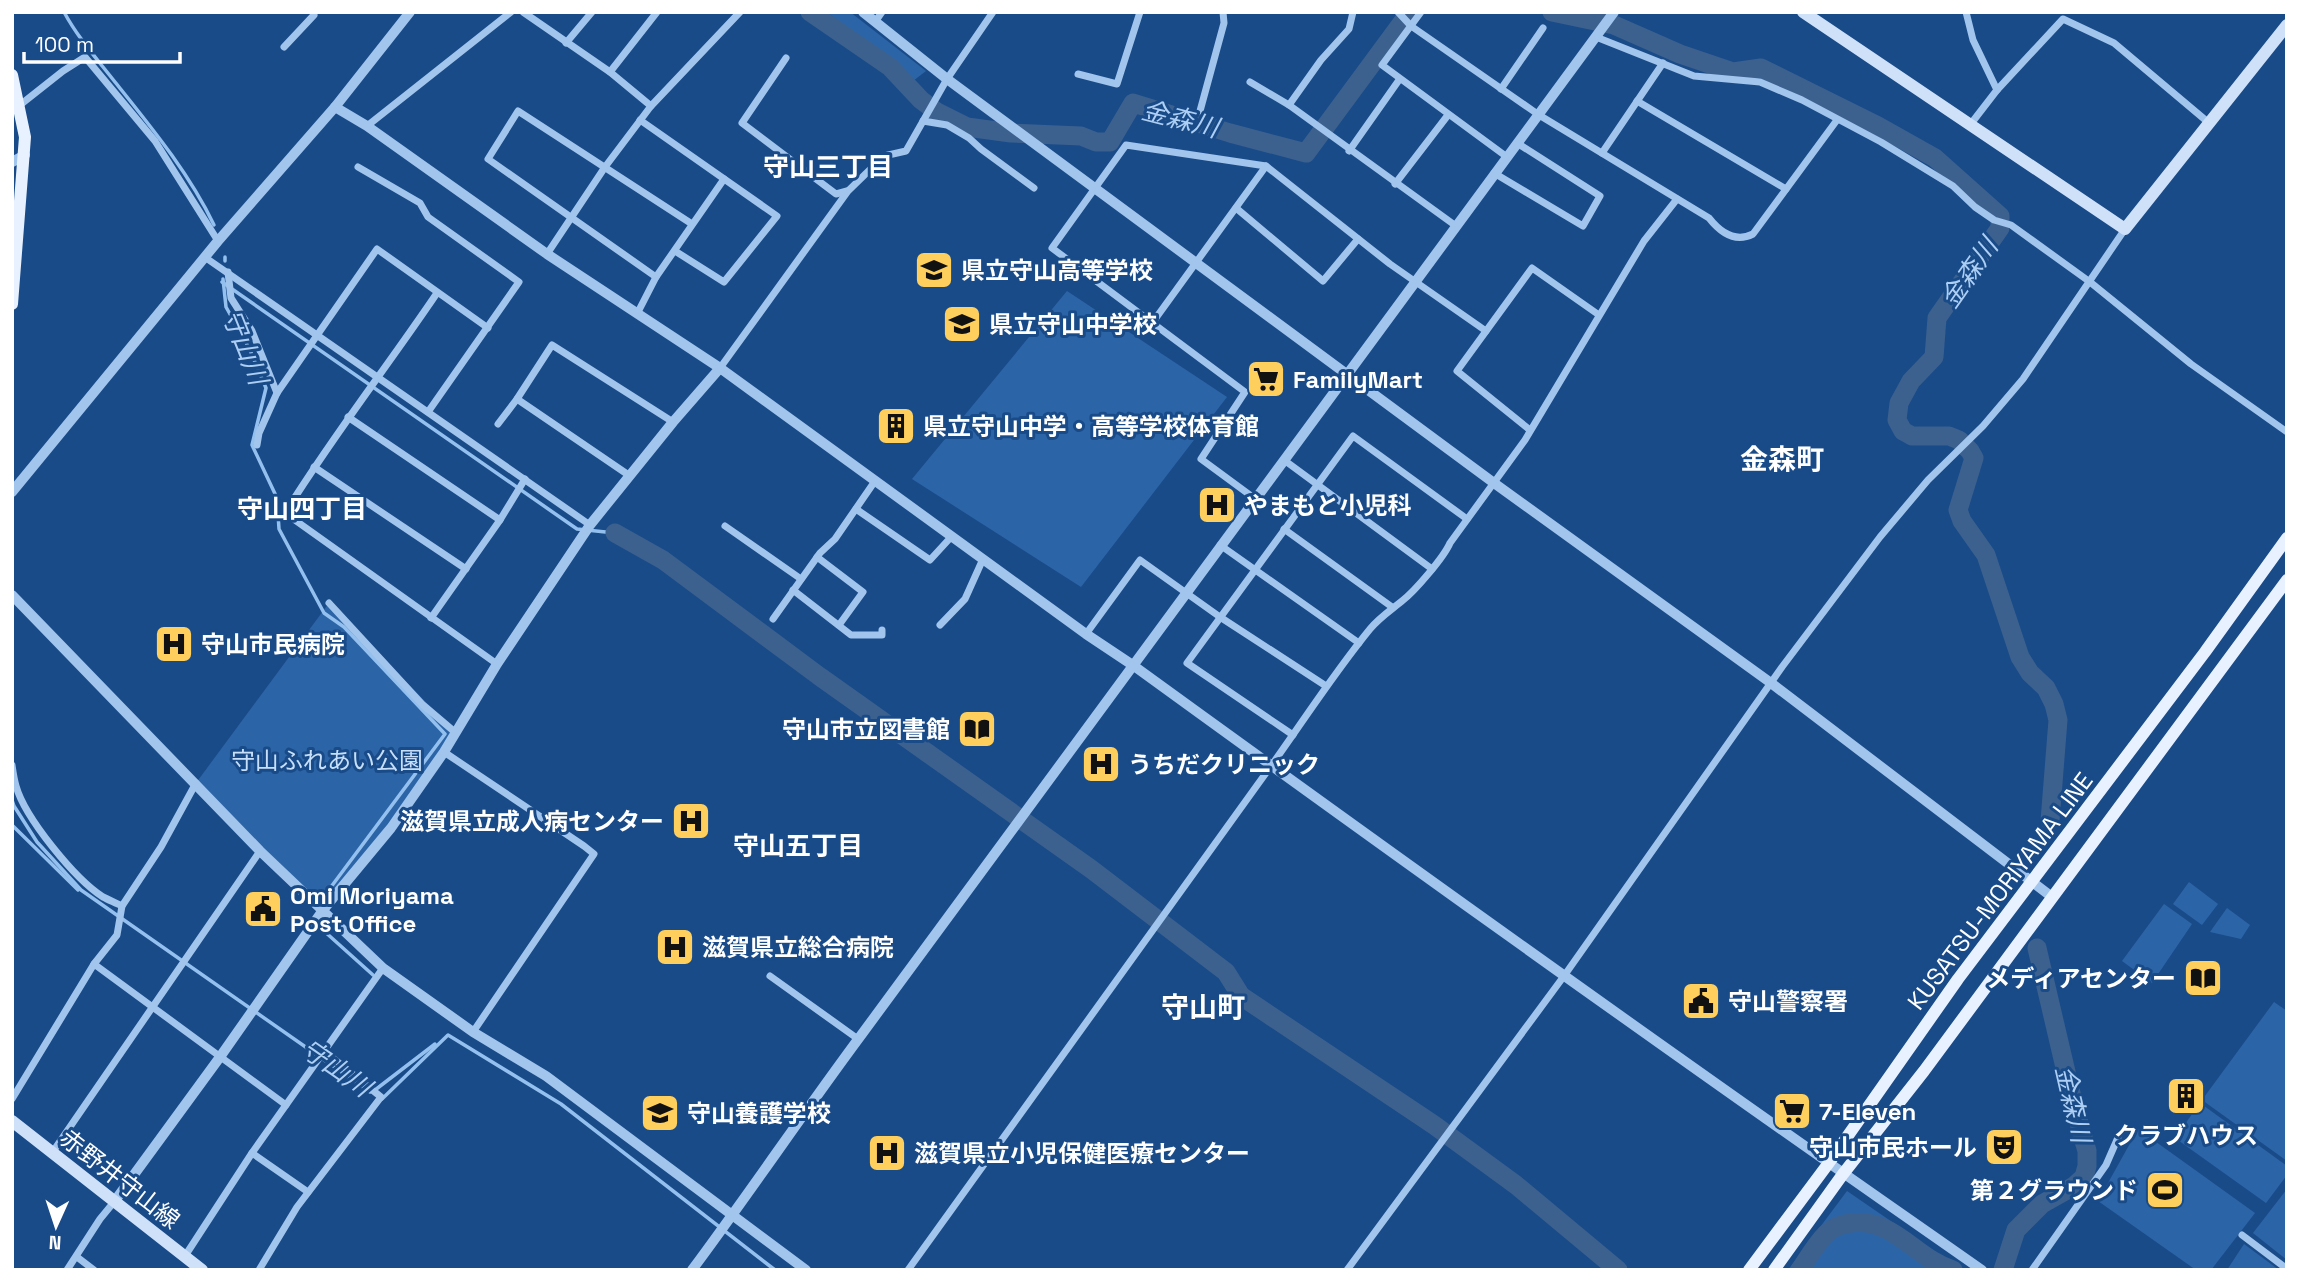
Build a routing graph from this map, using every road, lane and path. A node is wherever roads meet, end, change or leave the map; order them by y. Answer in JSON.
{"nodes":[{"id":1,"x":410,"y":12,"type":"edge"},
{"id":2,"x":511,"y":12,"type":"edge"},
{"id":3,"x":523,"y":12,"type":"edge"},
{"id":4,"x":592,"y":12,"type":"edge"},
{"id":5,"x":656,"y":12,"type":"edge"},
{"id":6,"x":740,"y":12,"type":"edge"},
{"id":7,"x":863,"y":12,"type":"edge"},
{"id":8,"x":883,"y":12,"type":"edge"},
{"id":9,"x":993,"y":12,"type":"edge"},
{"id":10,"x":1140,"y":12,"type":"edge"},
{"id":11,"x":1223,"y":12,"type":"edge"},
{"id":12,"x":1353,"y":12,"type":"edge"},
{"id":13,"x":1398,"y":12,"type":"edge"},
{"id":14,"x":1421,"y":12,"type":"edge"},
{"id":15,"x":1614,"y":12,"type":"edge"},
{"id":16,"x":1803,"y":12,"type":"edge"},
{"id":17,"x":1966,"y":12,"type":"edge"},
{"id":18,"x":314,"y":15,"type":"dead end"},
{"id":19,"x":875,"y":22,"type":"junction"},
{"id":20,"x":2287,"y":25,"type":"edge"},
{"id":21,"x":1411,"y":26,"type":"junction"},
{"id":22,"x":1543,"y":28,"type":"dead end"},
{"id":23,"x":1596,"y":37,"type":"junction"},
{"id":24,"x":566,"y":43,"type":"junction"},
{"id":25,"x":284,"y":47,"type":"dead end"},
{"id":26,"x":786,"y":58,"type":"dead end"},
{"id":27,"x":1663,"y":63,"type":"junction"},
{"id":28,"x":610,"y":72,"type":"junction"},
{"id":29,"x":1078,"y":74,"type":"dead end"},
{"id":30,"x":12,"y":75,"type":"edge"},
{"id":31,"x":947,"y":79,"type":"junction"},
{"id":32,"x":1399,"y":80,"type":"junction"},
{"id":33,"x":1250,"y":82,"type":"dead end"},
{"id":34,"x":1501,"y":89,"type":"junction"},
{"id":35,"x":1997,"y":90,"type":"junction"},
{"id":36,"x":1637,"y":102,"type":"junction"},
{"id":37,"x":20,"y":105,"type":"junction"},
{"id":38,"x":1289,"y":105,"type":"junction"},
{"id":39,"x":651,"y":106,"type":"junction"},
{"id":40,"x":335,"y":107,"type":"junction"},
{"id":41,"x":1200,"y":111,"type":"dead end"},
{"id":42,"x":1448,"y":115,"type":"junction"},
{"id":43,"x":1539,"y":115,"type":"junction"},
{"id":44,"x":640,"y":120,"type":"junction"},
{"id":45,"x":1837,"y":120,"type":"junction"},
{"id":46,"x":923,"y":121,"type":"junction"},
{"id":47,"x":2209,"y":123,"type":"junction"},
{"id":48,"x":1970,"y":125,"type":"junction"},
{"id":49,"x":367,"y":127,"type":"junction"},
{"id":50,"x":1517,"y":143,"type":"junction"},
{"id":51,"x":1349,"y":151,"type":"junction"},
{"id":52,"x":1602,"y":153,"type":"junction"},
{"id":53,"x":25,"y":155,"type":"junction"},
{"id":54,"x":1507,"y":157,"type":"junction"},
{"id":55,"x":12,"y":162,"type":"edge"},
{"id":56,"x":1266,"y":166,"type":"junction"},
{"id":57,"x":358,"y":167,"type":"dead end"},
{"id":58,"x":605,"y":167,"type":"junction"},
{"id":59,"x":1494,"y":173,"type":"junction"},
{"id":60,"x":724,"y":179,"type":"junction"},
{"id":61,"x":1395,"y":184,"type":"junction"},
{"id":62,"x":1034,"y":188,"type":"dead end"},
{"id":63,"x":1096,"y":188,"type":"junction"},
{"id":64,"x":1786,"y":189,"type":"junction"},
{"id":65,"x":848,"y":191,"type":"junction"},
{"id":66,"x":1677,"y":199,"type":"junction"},
{"id":67,"x":1236,"y":208,"type":"junction"},
{"id":68,"x":573,"y":217,"type":"junction"},
{"id":69,"x":692,"y":224,"type":"junction"},
{"id":70,"x":1456,"y":226,"type":"junction"},
{"id":71,"x":2124,"y":229,"type":"junction"},
{"id":72,"x":1358,"y":239,"type":"junction"},
{"id":73,"x":218,"y":242,"type":"junction"},
{"id":74,"x":675,"y":251,"type":"junction"},
{"id":75,"x":547,"y":254,"type":"junction"},
{"id":76,"x":206,"y":258,"type":"junction"},
{"id":77,"x":1197,"y":263,"type":"junction"},
{"id":78,"x":228,"y":272,"type":"junction"},
{"id":79,"x":656,"y":277,"type":"junction"},
{"id":80,"x":1415,"y":281,"type":"junction"},
{"id":81,"x":2090,"y":282,"type":"junction"},
{"id":82,"x":436,"y":293,"type":"junction"},
{"id":83,"x":12,"y":304,"type":"edge"},
{"id":84,"x":637,"y":314,"type":"junction"},
{"id":85,"x":1599,"y":315,"type":"junction"},
{"id":86,"x":1153,"y":322,"type":"junction"},
{"id":87,"x":488,"y":328,"type":"junction"},
{"id":88,"x":1486,"y":331,"type":"junction"},
{"id":89,"x":318,"y":336,"type":"junction"},
{"id":90,"x":720,"y":368,"type":"junction"},
{"id":91,"x":1348,"y":374,"type":"junction"},
{"id":92,"x":379,"y":378,"type":"junction"},
{"id":93,"x":277,"y":393,"type":"junction"},
{"id":94,"x":517,"y":400,"type":"junction"},
{"id":95,"x":428,"y":412,"type":"junction"},
{"id":96,"x":348,"y":417,"type":"junction"},
{"id":97,"x":673,"y":422,"type":"junction"},
{"id":98,"x":498,"y":424,"type":"dead end"},
{"id":99,"x":1531,"y":430,"type":"junction"},
{"id":100,"x":2287,"y":432,"type":"edge"},
{"id":101,"x":257,"y":445,"type":"dead end"},
{"id":102,"x":1284,"y":460,"type":"junction"},
{"id":103,"x":314,"y":467,"type":"junction"},
{"id":104,"x":631,"y":477,"type":"junction"},
{"id":105,"x":525,"y":479,"type":"junction"},
{"id":106,"x":875,"y":481,"type":"junction"},
{"id":107,"x":1494,"y":483,"type":"junction"},
{"id":108,"x":1316,"y":485,"type":"junction"},
{"id":109,"x":12,"y":492,"type":"edge"},
{"id":110,"x":1254,"y":498,"type":"junction"},
{"id":111,"x":856,"y":509,"type":"junction"},
{"id":112,"x":1467,"y":519,"type":"junction"},
{"id":113,"x":500,"y":520,"type":"junction"},
{"id":114,"x":590,"y":525,"type":"junction"},
{"id":115,"x":725,"y":526,"type":"dead end"},
{"id":116,"x":1284,"y":529,"type":"junction"},
{"id":117,"x":952,"y":536,"type":"junction"},
{"id":118,"x":2287,"y":538,"type":"edge"},
{"id":119,"x":1220,"y":545,"type":"junction"},
{"id":120,"x":817,"y":557,"type":"junction"},
{"id":121,"x":983,"y":559,"type":"junction"},
{"id":122,"x":466,"y":569,"type":"junction"},
{"id":123,"x":1432,"y":569,"type":"junction"},
{"id":124,"x":1255,"y":570,"type":"junction"},
{"id":125,"x":801,"y":579,"type":"junction"},
{"id":126,"x":2287,"y":580,"type":"edge"},
{"id":127,"x":793,"y":590,"type":"junction"},
{"id":128,"x":1186,"y":593,"type":"junction"},
{"id":129,"x":12,"y":594,"type":"edge"},
{"id":130,"x":329,"y":603,"type":"dead end"},
{"id":131,"x":1392,"y":607,"type":"junction"},
{"id":132,"x":1220,"y":617,"type":"junction"},
{"id":133,"x":431,"y":618,"type":"junction"},
{"id":134,"x":773,"y":619,"type":"dead end"},
{"id":135,"x":839,"y":625,"type":"junction"},
{"id":136,"x":940,"y":625,"type":"dead end"},
{"id":137,"x":881,"y":630,"type":"dead end"},
{"id":138,"x":1086,"y":634,"type":"junction"},
{"id":139,"x":1359,"y":643,"type":"junction"},
{"id":140,"x":497,"y":664,"type":"junction"},
{"id":141,"x":1134,"y":666,"type":"junction"},
{"id":142,"x":1771,"y":683,"type":"junction"},
{"id":143,"x":1326,"y":686,"type":"junction"},
{"id":144,"x":456,"y":733,"type":"junction"},
{"id":145,"x":1293,"y":735,"type":"junction"},
{"id":146,"x":444,"y":752,"type":"junction"},
{"id":147,"x":12,"y":765,"type":"edge"},
{"id":148,"x":1272,"y":766,"type":"junction"},
{"id":149,"x":196,"y":783,"type":"junction"},
{"id":150,"x":260,"y":851,"type":"junction"},
{"id":151,"x":2032,"y":880,"type":"junction"},
{"id":152,"x":2052,"y":897,"type":"junction"},
{"id":153,"x":122,"y":906,"type":"junction"},
{"id":154,"x":323,"y":909,"type":"junction"},
{"id":155,"x":94,"y":964,"type":"junction"},
{"id":156,"x":383,"y":968,"type":"junction"},
{"id":157,"x":770,"y":976,"type":"dead end"},
{"id":158,"x":1564,"y":976,"type":"junction"},
{"id":159,"x":154,"y":1007,"type":"junction"},
{"id":160,"x":473,"y":1032,"type":"junction"},
{"id":161,"x":858,"y":1039,"type":"junction"},
{"id":162,"x":324,"y":1051,"type":"junction"},
{"id":163,"x":220,"y":1057,"type":"junction"},
{"id":164,"x":12,"y":1099,"type":"edge"},
{"id":165,"x":286,"y":1105,"type":"junction"},
{"id":166,"x":12,"y":1121,"type":"edge"},
{"id":167,"x":2120,"y":1133,"type":"dead end"},
{"id":168,"x":51,"y":1153,"type":"junction"},
{"id":169,"x":252,"y":1153,"type":"junction"},
{"id":170,"x":1828,"y":1164,"type":"junction"},
{"id":171,"x":1843,"y":1174,"type":"junction"},
{"id":172,"x":308,"y":1192,"type":"junction"},
{"id":173,"x":114,"y":1202,"type":"junction"},
{"id":174,"x":733,"y":1216,"type":"junction"},
{"id":175,"x":2242,"y":1235,"type":"dead end"},
{"id":176,"x":185,"y":1256,"type":"junction"},
{"id":177,"x":77,"y":1257,"type":"junction"},
{"id":178,"x":2287,"y":1269,"type":"edge"},
{"id":179,"x":67,"y":1270,"type":"edge"},
{"id":180,"x":94,"y":1270,"type":"edge"},
{"id":181,"x":202,"y":1270,"type":"edge"},
{"id":182,"x":259,"y":1270,"type":"edge"},
{"id":183,"x":692,"y":1270,"type":"edge"},
{"id":184,"x":806,"y":1270,"type":"edge"},
{"id":185,"x":908,"y":1270,"type":"edge"},
{"id":186,"x":1347,"y":1270,"type":"edge"},
{"id":187,"x":1749,"y":1270,"type":"edge"},
{"id":188,"x":1774,"y":1270,"type":"edge"},
{"id":189,"x":1982,"y":1270,"type":"edge"},
{"id":190,"x":2032,"y":1270,"type":"edge"}],
"edges":[{"from":1,"to":40,"type":"street"},
{"from":2,"to":49,"type":"street"},
{"from":3,"to":24,"type":"street"},
{"from":4,"to":24,"type":"street"},
{"from":5,"to":28,"type":"street"},
{"from":6,"to":39,"type":"street"},
{"from":7,"to":19,"type":"street"},
{"from":8,"to":19,"type":"street"},
{"from":9,"to":31,"type":"street"},
{"from":10,"to":29,"type":"street"},
{"from":11,"to":41,"type":"street"},
{"from":12,"to":38,"type":"street"},
{"from":13,"to":21,"type":"street"},
{"from":14,"to":21,"type":"street"},
{"from":15,"to":23,"type":"street"},
{"from":16,"to":48,"type":"main road"},
{"from":17,"to":35,"type":"street"},
{"from":18,"to":25,"type":"street"},
{"from":19,"to":31,"type":"street"},
{"from":20,"to":47,"type":"main road"},
{"from":21,"to":32,"type":"street"},
{"from":21,"to":34,"type":"street"},
{"from":22,"to":34,"type":"street"},
{"from":23,"to":27,"type":"street"},
{"from":23,"to":43,"type":"street"},
{"from":24,"to":28,"type":"street"},
{"from":26,"to":65,"type":"street"},
{"from":27,"to":36,"type":"street"},
{"from":27,"to":45,"type":"street"},
{"from":28,"to":39,"type":"street"},
{"from":30,"to":37,"type":"main road"},
{"from":31,"to":46,"type":"street"},
{"from":31,"to":63,"type":"street"},
{"from":32,"to":42,"type":"street"},
{"from":32,"to":51,"type":"street"},
{"from":33,"to":38,"type":"street"},
{"from":34,"to":43,"type":"street"},
{"from":35,"to":47,"type":"street"},
{"from":35,"to":48,"type":"street"},
{"from":36,"to":52,"type":"street"},
{"from":36,"to":64,"type":"street"},
{"from":37,"to":53,"type":"main road"},
{"from":37,"to":73,"type":"street"},
{"from":38,"to":51,"type":"street"},
{"from":39,"to":44,"type":"street"},
{"from":40,"to":49,"type":"street"},
{"from":40,"to":73,"type":"street"},
{"from":42,"to":54,"type":"street"},
{"from":42,"to":61,"type":"street"},
{"from":43,"to":50,"type":"street"},
{"from":43,"to":52,"type":"street"},
{"from":44,"to":58,"type":"street"},
{"from":44,"to":60,"type":"street"},
{"from":45,"to":64,"type":"street"},
{"from":45,"to":81,"type":"street"},
{"from":46,"to":62,"type":"street"},
{"from":46,"to":65,"type":"street"},
{"from":47,"to":71,"type":"main road"},
{"from":48,"to":71,"type":"main road"},
{"from":49,"to":75,"type":"street"},
{"from":50,"to":54,"type":"street"},
{"from":50,"to":59,"type":"street"},
{"from":51,"to":61,"type":"street"},
{"from":52,"to":66,"type":"street"},
{"from":53,"to":55,"type":"street"},
{"from":53,"to":83,"type":"main road"},
{"from":54,"to":59,"type":"street"},
{"from":56,"to":63,"type":"street"},
{"from":56,"to":67,"type":"street"},
{"from":56,"to":72,"type":"street"},
{"from":57,"to":87,"type":"street"},
{"from":58,"to":68,"type":"street"},
{"from":58,"to":68,"type":"street"},
{"from":58,"to":69,"type":"street"},
{"from":59,"to":70,"type":"street"},
{"from":60,"to":69,"type":"street"},
{"from":60,"to":74,"type":"street"},
{"from":61,"to":70,"type":"street"},
{"from":63,"to":77,"type":"street"},
{"from":63,"to":86,"type":"street"},
{"from":64,"to":66,"type":"street"},
{"from":65,"to":90,"type":"street"},
{"from":66,"to":85,"type":"street"},
{"from":67,"to":72,"type":"street"},
{"from":67,"to":77,"type":"street"},
{"from":68,"to":75,"type":"street"},
{"from":68,"to":79,"type":"street"},
{"from":69,"to":74,"type":"street"},
{"from":70,"to":80,"type":"street"},
{"from":71,"to":81,"type":"street"},
{"from":72,"to":80,"type":"street"},
{"from":73,"to":76,"type":"street"},
{"from":74,"to":79,"type":"street"},
{"from":75,"to":84,"type":"street"},
{"from":76,"to":78,"type":"street"},
{"from":76,"to":109,"type":"street"},
{"from":77,"to":86,"type":"street"},
{"from":77,"to":91,"type":"street"},
{"from":78,"to":89,"type":"street"},
{"from":78,"to":93,"type":"street"},
{"from":79,"to":84,"type":"street"},
{"from":80,"to":88,"type":"street"},
{"from":80,"to":91,"type":"street"},
{"from":81,"to":100,"type":"street"},
{"from":81,"to":142,"type":"street"},
{"from":82,"to":87,"type":"street"},
{"from":82,"to":89,"type":"street"},
{"from":82,"to":92,"type":"street"},
{"from":84,"to":90,"type":"street"},
{"from":85,"to":88,"type":"street"},
{"from":85,"to":99,"type":"street"},
{"from":86,"to":110,"type":"street"},
{"from":87,"to":95,"type":"street"},
{"from":88,"to":99,"type":"street"},
{"from":89,"to":92,"type":"street"},
{"from":89,"to":93,"type":"street"},
{"from":90,"to":97,"type":"street"},
{"from":90,"to":106,"type":"street"},
{"from":91,"to":102,"type":"street"},
{"from":91,"to":107,"type":"street"},
{"from":92,"to":95,"type":"street"},
{"from":92,"to":96,"type":"street"},
{"from":93,"to":101,"type":"street"},
{"from":94,"to":97,"type":"street"},
{"from":94,"to":98,"type":"street"},
{"from":94,"to":104,"type":"street"},
{"from":95,"to":105,"type":"street"},
{"from":96,"to":103,"type":"street"},
{"from":96,"to":113,"type":"street"},
{"from":97,"to":104,"type":"street"},
{"from":99,"to":107,"type":"street"},
{"from":102,"to":108,"type":"street"},
{"from":102,"to":110,"type":"street"},
{"from":103,"to":122,"type":"street"},
{"from":103,"to":133,"type":"street"},
{"from":104,"to":114,"type":"street"},
{"from":105,"to":113,"type":"street"},
{"from":105,"to":114,"type":"street"},
{"from":106,"to":111,"type":"street"},
{"from":106,"to":117,"type":"street"},
{"from":107,"to":112,"type":"street"},
{"from":107,"to":142,"type":"street"},
{"from":108,"to":112,"type":"street"},
{"from":108,"to":116,"type":"street"},
{"from":108,"to":123,"type":"street"},
{"from":110,"to":119,"type":"street"},
{"from":111,"to":117,"type":"street"},
{"from":111,"to":120,"type":"street"},
{"from":112,"to":123,"type":"street"},
{"from":113,"to":122,"type":"street"},
{"from":114,"to":140,"type":"street"},
{"from":115,"to":125,"type":"street"},
{"from":116,"to":124,"type":"street"},
{"from":116,"to":131,"type":"street"},
{"from":117,"to":121,"type":"street"},
{"from":118,"to":151,"type":"main road","name":"KUSATSU-MORIYAMA LINE"},
{"from":119,"to":124,"type":"street"},
{"from":119,"to":128,"type":"street"},
{"from":120,"to":125,"type":"street"},
{"from":120,"to":135,"type":"street"},
{"from":121,"to":136,"type":"street"},
{"from":121,"to":138,"type":"street"},
{"from":122,"to":133,"type":"street"},
{"from":123,"to":131,"type":"street"},
{"from":124,"to":132,"type":"street"},
{"from":124,"to":139,"type":"street"},
{"from":125,"to":127,"type":"street"},
{"from":126,"to":152,"type":"main road","name":"KUSATSU-MORIYAMA LINE"},
{"from":127,"to":134,"type":"street"},
{"from":127,"to":135,"type":"street"},
{"from":128,"to":132,"type":"street"},
{"from":128,"to":138,"type":"street"},
{"from":128,"to":141,"type":"street"},
{"from":129,"to":149,"type":"street"},
{"from":130,"to":144,"type":"street"},
{"from":131,"to":139,"type":"street"},
{"from":132,"to":143,"type":"street"},
{"from":132,"to":145,"type":"street"},
{"from":133,"to":140,"type":"street"},
{"from":135,"to":137,"type":"street"},
{"from":138,"to":141,"type":"street"},
{"from":139,"to":143,"type":"street"},
{"from":140,"to":144,"type":"street"},
{"from":141,"to":148,"type":"street"},
{"from":141,"to":161,"type":"street"},
{"from":142,"to":151,"type":"street"},
{"from":142,"to":158,"type":"street"},
{"from":143,"to":145,"type":"street"},
{"from":144,"to":146,"type":"street"},
{"from":145,"to":148,"type":"street"},
{"from":146,"to":154,"type":"street"},
{"from":146,"to":160,"type":"street"},
{"from":147,"to":153,"type":"street"},
{"from":148,"to":158,"type":"street"},
{"from":148,"to":185,"type":"street"},
{"from":149,"to":150,"type":"street"},
{"from":149,"to":153,"type":"street"},
{"from":150,"to":154,"type":"street"},
{"from":150,"to":159,"type":"street"},
{"from":151,"to":152,"type":"street"},
{"from":151,"to":170,"type":"main road","name":"KUSATSU-MORIYAMA LINE"},
{"from":152,"to":171,"type":"main road","name":"KUSATSU-MORIYAMA LINE"},
{"from":153,"to":155,"type":"street"},
{"from":154,"to":156,"type":"street"},
{"from":154,"to":163,"type":"street"},
{"from":155,"to":159,"type":"street"},
{"from":155,"to":164,"type":"street"},
{"from":156,"to":160,"type":"street"},
{"from":156,"to":162,"type":"street"},
{"from":157,"to":161,"type":"street"},
{"from":158,"to":170,"type":"street"},
{"from":158,"to":186,"type":"street"},
{"from":159,"to":163,"type":"street"},
{"from":159,"to":168,"type":"street"},
{"from":160,"to":174,"type":"street"},
{"from":161,"to":174,"type":"street"},
{"from":162,"to":165,"type":"street"},
{"from":162,"to":172,"type":"street"},
{"from":163,"to":165,"type":"street"},
{"from":163,"to":173,"type":"street"},
{"from":165,"to":169,"type":"street"},
{"from":166,"to":168,"type":"main road","name":"赤野井守山線"},
{"from":167,"to":190,"type":"street"},
{"from":168,"to":173,"type":"main road","name":"赤野井守山線"},
{"from":169,"to":172,"type":"street"},
{"from":169,"to":176,"type":"street"},
{"from":170,"to":171,"type":"street"},
{"from":170,"to":187,"type":"main road","name":"KUSATSU-MORIYAMA LINE"},
{"from":171,"to":188,"type":"main road","name":"KUSATSU-MORIYAMA LINE"},
{"from":171,"to":189,"type":"street"},
{"from":172,"to":182,"type":"street"},
{"from":173,"to":176,"type":"main road","name":"赤野井守山線"},
{"from":173,"to":177,"type":"street"},
{"from":174,"to":183,"type":"street"},
{"from":174,"to":184,"type":"street"},
{"from":175,"to":178,"type":"street"},
{"from":176,"to":181,"type":"main road","name":"赤野井守山線"},
{"from":177,"to":179,"type":"street"},
{"from":177,"to":180,"type":"street"}]}
